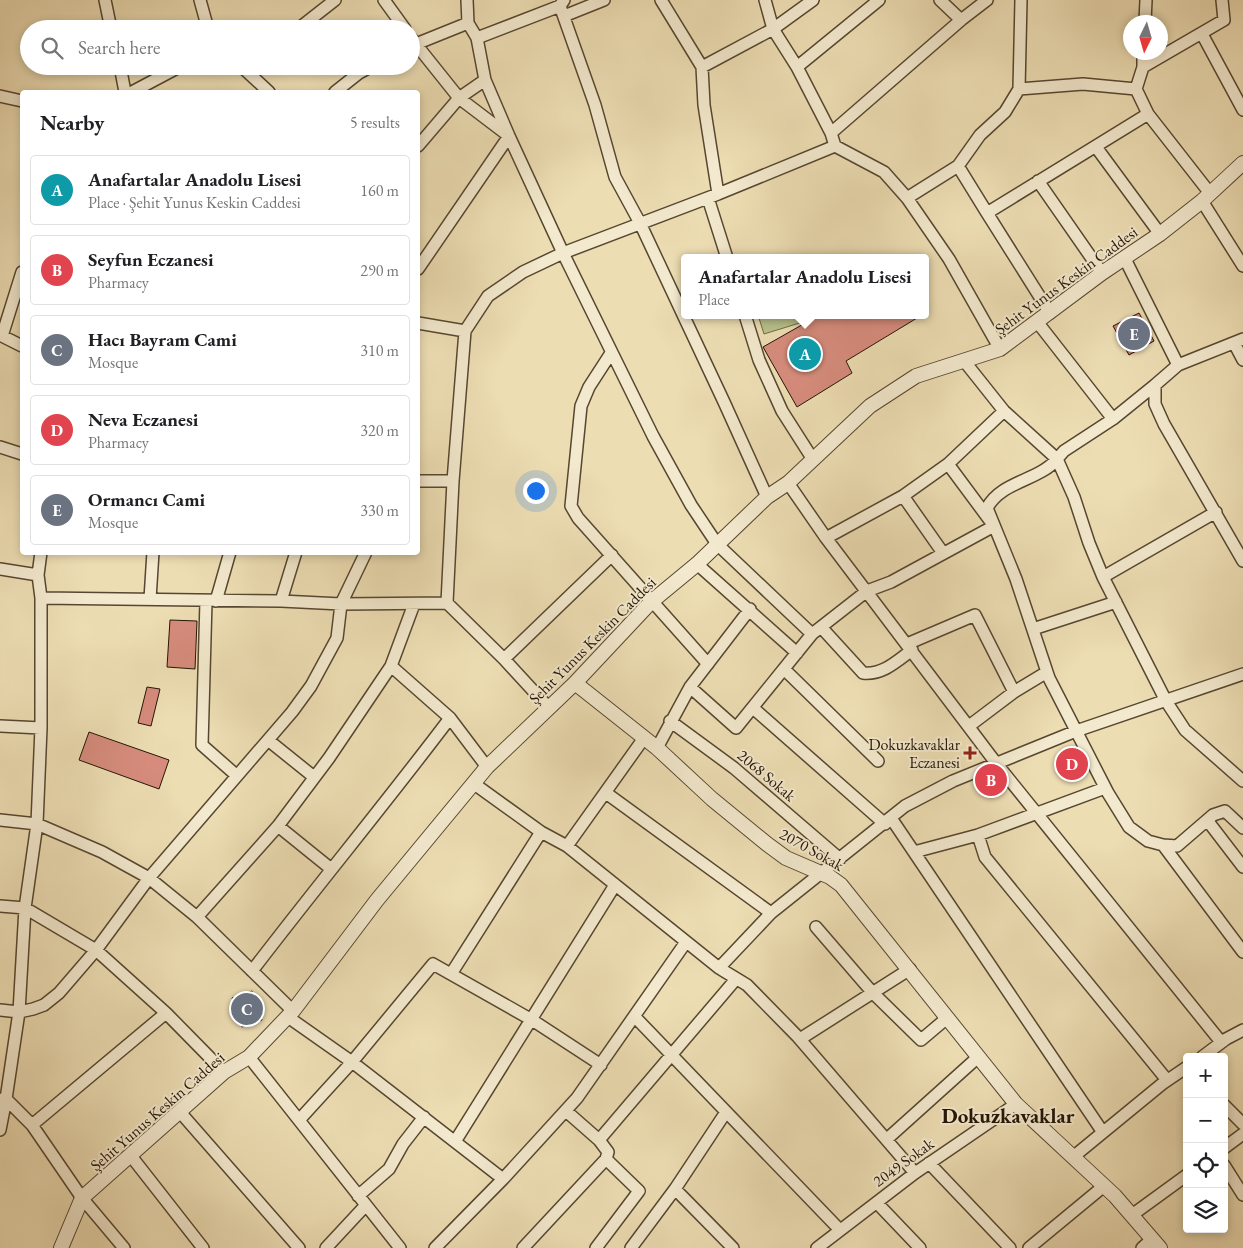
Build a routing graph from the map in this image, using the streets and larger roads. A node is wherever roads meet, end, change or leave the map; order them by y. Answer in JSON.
{"nodes":[{"id":1,"x":105,"y":0,"type":"edge"},
{"id":2,"x":200,"y":0,"type":"edge"},
{"id":3,"x":335,"y":0,"type":"edge"},
{"id":4,"x":384,"y":0,"type":"edge"},
{"id":5,"x":467,"y":0,"type":"edge"},
{"id":6,"x":604,"y":0,"type":"edge"},
{"id":7,"x":661,"y":0,"type":"edge"},
{"id":8,"x":765,"y":0,"type":"edge"},
{"id":9,"x":813,"y":0,"type":"edge"},
{"id":10,"x":879,"y":0,"type":"edge"},
{"id":11,"x":940,"y":0,"type":"edge"},
{"id":12,"x":987,"y":0,"type":"edge"},
{"id":13,"x":1021,"y":0,"type":"edge"},
{"id":14,"x":1146,"y":0,"type":"edge"},
{"id":15,"x":1222,"y":0,"type":"edge"},
{"id":16,"x":319,"y":4,"type":"edge"},
{"id":17,"x":563,"y":7,"type":"edge"},
{"id":18,"x":1145,"y":15,"type":"edge"},
{"id":19,"x":109,"y":20,"type":"edge"},
{"id":20,"x":206,"y":20,"type":"edge"},
{"id":21,"x":306,"y":20,"type":"edge"},
{"id":22,"x":398,"y":20,"type":"edge"},
{"id":23,"x":961,"y":20,"type":"junction"},
{"id":24,"x":468,"y":23,"type":"junction"},
{"id":25,"x":773,"y":29,"type":"junction"},
{"id":26,"x":1202,"y":34,"type":"junction"},
{"id":27,"x":478,"y":38,"type":"junction"},
{"id":28,"x":420,"y":40,"type":"edge"},
{"id":29,"x":420,"y":52,"type":"edge"},
{"id":30,"x":1143,"y":60,"type":"edge"},
{"id":31,"x":702,"y":67,"type":"junction"},
{"id":32,"x":798,"y":67,"type":"junction"},
{"id":33,"x":1143,"y":67,"type":"junction"},
{"id":34,"x":122,"y":75,"type":"edge"},
{"id":35,"x":165,"y":75,"type":"edge"},
{"id":36,"x":252,"y":75,"type":"edge"},
{"id":37,"x":357,"y":75,"type":"edge"},
{"id":38,"x":486,"y":80,"type":"junction"},
{"id":39,"x":1020,"y":89,"type":"junction"},
{"id":40,"x":1136,"y":89,"type":"junction"},
{"id":41,"x":125,"y":90,"type":"edge"},
{"id":42,"x":136,"y":90,"type":"edge"},
{"id":43,"x":266,"y":90,"type":"edge"},
{"id":44,"x":338,"y":90,"type":"edge"},
{"id":45,"x":0,"y":96,"type":"edge"},
{"id":46,"x":459,"y":98,"type":"junction"},
{"id":47,"x":20,"y":101,"type":"edge"},
{"id":48,"x":1243,"y":110,"type":"edge"},
{"id":49,"x":1148,"y":114,"type":"junction"},
{"id":50,"x":831,"y":133,"type":"junction"},
{"id":51,"x":509,"y":136,"type":"junction"},
{"id":52,"x":420,"y":144,"type":"edge"},
{"id":53,"x":835,"y":146,"type":"junction"},
{"id":54,"x":1096,"y":147,"type":"junction"},
{"id":55,"x":1243,"y":163,"type":"edge"},
{"id":56,"x":958,"y":166,"type":"junction"},
{"id":57,"x":1038,"y":181,"type":"junction"},
{"id":58,"x":713,"y":196,"type":"junction"},
{"id":59,"x":1205,"y":197,"type":"junction"},
{"id":60,"x":907,"y":198,"type":"junction"},
{"id":61,"x":987,"y":213,"type":"junction"},
{"id":62,"x":640,"y":223,"type":"junction"},
{"id":63,"x":1160,"y":234,"type":"junction"},
{"id":64,"x":563,"y":253,"type":"junction"},
{"id":65,"x":726,"y":254,"type":"edge"},
{"id":66,"x":1125,"y":259,"type":"junction"},
{"id":67,"x":420,"y":266,"type":"edge"},
{"id":68,"x":1243,"y":266,"type":"edge"},
{"id":69,"x":1102,"y":273,"type":"junction"},
{"id":70,"x":20,"y":278,"type":"edge"},
{"id":71,"x":681,"y":311,"type":"edge"},
{"id":72,"x":1050,"y":313,"type":"junction"},
{"id":73,"x":684,"y":319,"type":"edge"},
{"id":74,"x":746,"y":319,"type":"edge"},
{"id":75,"x":420,"y":322,"type":"edge"},
{"id":76,"x":1038,"y":323,"type":"junction"},
{"id":77,"x":465,"y":331,"type":"junction"},
{"id":78,"x":1,"y":335,"type":"edge"},
{"id":79,"x":1238,"y":341,"type":"edge"},
{"id":80,"x":20,"y":345,"type":"edge"},
{"id":81,"x":1000,"y":349,"type":"junction"},
{"id":82,"x":612,"y":353,"type":"junction"},
{"id":83,"x":1243,"y":360,"type":"edge"},
{"id":84,"x":965,"y":362,"type":"junction"},
{"id":85,"x":1178,"y":365,"type":"junction"},
{"id":86,"x":1155,"y":385,"type":"junction"},
{"id":87,"x":1004,"y":410,"type":"junction"},
{"id":88,"x":1114,"y":419,"type":"junction"},
{"id":89,"x":0,"y":448,"type":"edge"},
{"id":90,"x":20,"y":453,"type":"edge"},
{"id":91,"x":812,"y":458,"type":"junction"},
{"id":92,"x":1057,"y":459,"type":"junction"},
{"id":93,"x":948,"y":464,"type":"junction"},
{"id":94,"x":420,"y":481,"type":"edge"},
{"id":95,"x":453,"y":481,"type":"junction"},
{"id":96,"x":788,"y":483,"type":"junction"},
{"id":97,"x":903,"y":496,"type":"junction"},
{"id":98,"x":767,"y":497,"type":"junction"},
{"id":99,"x":1216,"y":512,"type":"junction"},
{"id":100,"x":994,"y":526,"type":"junction"},
{"id":101,"x":826,"y":538,"type":"junction"},
{"id":102,"x":717,"y":544,"type":"junction"},
{"id":103,"x":943,"y":553,"type":"junction"},
{"id":104,"x":40,"y":555,"type":"edge"},
{"id":105,"x":153,"y":555,"type":"edge"},
{"id":106,"x":229,"y":555,"type":"edge"},
{"id":107,"x":295,"y":555,"type":"edge"},
{"id":108,"x":365,"y":555,"type":"edge"},
{"id":109,"x":612,"y":556,"type":"junction"},
{"id":110,"x":1243,"y":561,"type":"edge"},
{"id":111,"x":697,"y":564,"type":"junction"},
{"id":112,"x":0,"y":569,"type":"edge"},
{"id":113,"x":38,"y":574,"type":"junction"},
{"id":114,"x":1103,"y":577,"type":"junction"},
{"id":115,"x":867,"y":591,"type":"junction"},
{"id":116,"x":41,"y":598,"type":"junction"},
{"id":117,"x":150,"y":599,"type":"junction"},
{"id":118,"x":211,"y":601,"type":"junction"},
{"id":119,"x":281,"y":601,"type":"junction"},
{"id":120,"x":651,"y":602,"type":"junction"},
{"id":121,"x":1116,"y":602,"type":"junction"},
{"id":122,"x":447,"y":603,"type":"junction"},
{"id":123,"x":341,"y":604,"type":"junction"},
{"id":124,"x":414,"y":604,"type":"junction"},
{"id":125,"x":750,"y":609,"type":"junction"},
{"id":126,"x":1033,"y":629,"type":"junction"},
{"id":127,"x":816,"y":631,"type":"junction"},
{"id":128,"x":910,"y":647,"type":"junction"},
{"id":129,"x":798,"y":653,"type":"junction"},
{"id":130,"x":504,"y":659,"type":"junction"},
{"id":131,"x":708,"y":664,"type":"junction"},
{"id":132,"x":391,"y":666,"type":"junction"},
{"id":133,"x":785,"y":670,"type":"junction"},
{"id":134,"x":1047,"y":672,"type":"junction"},
{"id":135,"x":1243,"y":674,"type":"edge"},
{"id":136,"x":575,"y":682,"type":"junction"},
{"id":137,"x":690,"y":687,"type":"junction"},
{"id":138,"x":1014,"y":692,"type":"junction"},
{"id":139,"x":1166,"y":701,"type":"junction"},
{"id":140,"x":549,"y":708,"type":"junction"},
{"id":141,"x":753,"y":708,"type":"junction"},
{"id":142,"x":450,"y":718,"type":"junction"},
{"id":143,"x":670,"y":721,"type":"junction"},
{"id":144,"x":0,"y":726,"type":"edge"},
{"id":145,"x":969,"y":726,"type":"junction"},
{"id":146,"x":42,"y":728,"type":"junction"},
{"id":147,"x":1076,"y":731,"type":"junction"},
{"id":148,"x":644,"y":738,"type":"junction"},
{"id":149,"x":268,"y":740,"type":"junction"},
{"id":150,"x":656,"y":748,"type":"junction"},
{"id":151,"x":878,"y":760,"type":"dead end"},
{"id":152,"x":996,"y":762,"type":"junction"},
{"id":153,"x":487,"y":767,"type":"junction"},
{"id":154,"x":236,"y":775,"type":"junction"},
{"id":155,"x":314,"y":777,"type":"junction"},
{"id":156,"x":1243,"y":781,"type":"edge"},
{"id":157,"x":473,"y":783,"type":"junction"},
{"id":158,"x":1105,"y":788,"type":"junction"},
{"id":159,"x":606,"y":793,"type":"junction"},
{"id":160,"x":1038,"y":814,"type":"junction"},
{"id":161,"x":0,"y":820,"type":"edge"},
{"id":162,"x":1207,"y":820,"type":"junction"},
{"id":163,"x":888,"y":821,"type":"junction"},
{"id":164,"x":38,"y":824,"type":"junction"},
{"id":165,"x":278,"y":826,"type":"junction"},
{"id":166,"x":1243,"y":828,"type":"edge"},
{"id":167,"x":541,"y":832,"type":"junction"},
{"id":168,"x":978,"y":835,"type":"junction"},
{"id":169,"x":567,"y":846,"type":"junction"},
{"id":170,"x":1163,"y":846,"type":"junction"},
{"id":171,"x":914,"y":852,"type":"junction"},
{"id":172,"x":840,"y":859,"type":"junction"},
{"id":173,"x":1243,"y":867,"type":"edge"},
{"id":174,"x":330,"y":868,"type":"junction"},
{"id":175,"x":822,"y":873,"type":"junction"},
{"id":176,"x":149,"y":878,"type":"junction"},
{"id":177,"x":615,"y":885,"type":"junction"},
{"id":178,"x":0,"y":906,"type":"edge"},
{"id":179,"x":25,"y":908,"type":"junction"},
{"id":180,"x":771,"y":913,"type":"junction"},
{"id":181,"x":197,"y":917,"type":"junction"},
{"id":182,"x":816,"y":927,"type":"dead end"},
{"id":183,"x":686,"y":942,"type":"junction"},
{"id":184,"x":96,"y":950,"type":"junction"},
{"id":185,"x":1243,"y":952,"type":"edge"},
{"id":186,"x":720,"y":968,"type":"junction"},
{"id":187,"x":910,"y":969,"type":"junction"},
{"id":188,"x":252,"y":971,"type":"junction"},
{"id":189,"x":451,"y":974,"type":"junction"},
{"id":190,"x":736,"y":978,"type":"junction"},
{"id":191,"x":872,"y":992,"type":"junction"},
{"id":192,"x":0,"y":1010,"type":"edge"},
{"id":193,"x":18,"y":1012,"type":"junction"},
{"id":194,"x":166,"y":1013,"type":"junction"},
{"id":195,"x":291,"y":1014,"type":"junction"},
{"id":196,"x":635,"y":1017,"type":"junction"},
{"id":197,"x":947,"y":1018,"type":"junction"},
{"id":198,"x":532,"y":1020,"type":"junction"},
{"id":199,"x":1243,"y":1030,"type":"edge"},
{"id":200,"x":800,"y":1039,"type":"junction"},
{"id":201,"x":1221,"y":1042,"type":"junction"},
{"id":202,"x":1207,"y":1053,"type":"edge"},
{"id":203,"x":671,"y":1054,"type":"junction"},
{"id":204,"x":249,"y":1057,"type":"junction"},
{"id":205,"x":977,"y":1058,"type":"junction"},
{"id":206,"x":352,"y":1062,"type":"junction"},
{"id":207,"x":601,"y":1065,"type":"junction"},
{"id":208,"x":1183,"y":1070,"type":"edge"},
{"id":209,"x":224,"y":1072,"type":"junction"},
{"id":210,"x":1167,"y":1080,"type":"junction"},
{"id":211,"x":3,"y":1099,"type":"edge"},
{"id":212,"x":1016,"y":1104,"type":"junction"},
{"id":213,"x":1228,"y":1108,"type":"edge"},
{"id":214,"x":566,"y":1111,"type":"junction"},
{"id":215,"x":180,"y":1112,"type":"junction"},
{"id":216,"x":726,"y":1112,"type":"junction"},
{"id":217,"x":424,"y":1117,"type":"junction"},
{"id":218,"x":300,"y":1119,"type":"junction"},
{"id":219,"x":1243,"y":1124,"type":"edge"},
{"id":220,"x":32,"y":1125,"type":"junction"},
{"id":221,"x":0,"y":1130,"type":"edge"},
{"id":222,"x":1102,"y":1131,"type":"junction"},
{"id":223,"x":1243,"y":1134,"type":"edge"},
{"id":224,"x":887,"y":1139,"type":"junction"},
{"id":225,"x":456,"y":1140,"type":"junction"},
{"id":226,"x":599,"y":1140,"type":"junction"},
{"id":227,"x":1228,"y":1145,"type":"edge"},
{"id":228,"x":131,"y":1156,"type":"junction"},
{"id":229,"x":1073,"y":1157,"type":"junction"},
{"id":230,"x":606,"y":1159,"type":"junction"},
{"id":231,"x":929,"y":1163,"type":"junction"},
{"id":232,"x":1228,"y":1172,"type":"edge"},
{"id":233,"x":915,"y":1173,"type":"junction"},
{"id":234,"x":1183,"y":1178,"type":"edge"},
{"id":235,"x":503,"y":1179,"type":"junction"},
{"id":236,"x":1104,"y":1186,"type":"junction"},
{"id":237,"x":675,"y":1190,"type":"junction"},
{"id":238,"x":1243,"y":1194,"type":"edge"},
{"id":239,"x":82,"y":1198,"type":"junction"},
{"id":240,"x":362,"y":1201,"type":"junction"},
{"id":241,"x":877,"y":1203,"type":"junction"},
{"id":242,"x":1132,"y":1215,"type":"junction"},
{"id":243,"x":839,"y":1229,"type":"junction"},
{"id":244,"x":1151,"y":1245,"type":"edge"},
{"id":245,"x":528,"y":1247,"type":"edge"},
{"id":246,"x":61,"y":1248,"type":"edge"},
{"id":247,"x":124,"y":1248,"type":"edge"},
{"id":248,"x":203,"y":1248,"type":"edge"},
{"id":249,"x":299,"y":1248,"type":"edge"},
{"id":250,"x":326,"y":1248,"type":"edge"},
{"id":251,"x":400,"y":1248,"type":"edge"},
{"id":252,"x":435,"y":1248,"type":"edge"},
{"id":253,"x":596,"y":1248,"type":"edge"},
{"id":254,"x":631,"y":1248,"type":"edge"},
{"id":255,"x":733,"y":1248,"type":"edge"},
{"id":256,"x":819,"y":1248,"type":"edge"},
{"id":257,"x":920,"y":1248,"type":"edge"},
{"id":258,"x":1010,"y":1248,"type":"edge"},
{"id":259,"x":1029,"y":1248,"type":"edge"}],
"edges":[{"from":1,"to":19,"type":"street"},
{"from":2,"to":20,"type":"street"},
{"from":3,"to":16,"type":"street"},
{"from":4,"to":22,"type":"street"},
{"from":5,"to":24,"type":"street"},
{"from":6,"to":17,"type":"street"},
{"from":7,"to":31,"type":"street"},
{"from":8,"to":25,"type":"street"},
{"from":9,"to":25,"type":"street"},
{"from":10,"to":32,"type":"street"},
{"from":11,"to":23,"type":"street"},
{"from":12,"to":23,"type":"street"},
{"from":13,"to":39,"type":"street"},
{"from":14,"to":18,"type":"street"},
{"from":15,"to":26,"type":"street"},
{"from":16,"to":21,"type":"street"},
{"from":17,"to":27,"type":"street"},
{"from":17,"to":62,"type":"street"},
{"from":23,"to":50,"type":"street"},
{"from":24,"to":27,"type":"street"},
{"from":24,"to":28,"type":"street"},
{"from":25,"to":31,"type":"street"},
{"from":25,"to":32,"type":"street"},
{"from":26,"to":33,"type":"street"},
{"from":26,"to":48,"type":"street"},
{"from":27,"to":38,"type":"street"},
{"from":29,"to":46,"type":"street"},
{"from":30,"to":33,"type":"street"},
{"from":31,"to":58,"type":"street"},
{"from":32,"to":50,"type":"street"},
{"from":33,"to":40,"type":"street"},
{"from":34,"to":41,"type":"street"},
{"from":35,"to":42,"type":"street"},
{"from":36,"to":43,"type":"street"},
{"from":37,"to":44,"type":"street"},
{"from":38,"to":46,"type":"street"},
{"from":38,"to":51,"type":"street"},
{"from":39,"to":40,"type":"street"},
{"from":39,"to":56,"type":"street"},
{"from":40,"to":49,"type":"street"},
{"from":45,"to":47,"type":"street"},
{"from":46,"to":51,"type":"street"},
{"from":46,"to":52,"type":"street"},
{"from":49,"to":54,"type":"street"},
{"from":49,"to":59,"type":"street"},
{"from":50,"to":53,"type":"street"},
{"from":51,"to":64,"type":"street"},
{"from":51,"to":67,"type":"street"},
{"from":53,"to":58,"type":"street"},
{"from":53,"to":60,"type":"street"},
{"from":54,"to":57,"type":"street"},
{"from":54,"to":63,"type":"street"},
{"from":55,"to":59,"type":"street","name":"Şehit Yunus Keskin Caddesi"},
{"from":56,"to":60,"type":"street"},
{"from":56,"to":61,"type":"street"},
{"from":57,"to":61,"type":"street"},
{"from":57,"to":69,"type":"street"},
{"from":58,"to":62,"type":"street"},
{"from":58,"to":65,"type":"street"},
{"from":59,"to":63,"type":"street","name":"Şehit Yunus Keskin Caddesi"},
{"from":59,"to":68,"type":"street"},
{"from":60,"to":81,"type":"street"},
{"from":61,"to":72,"type":"street"},
{"from":62,"to":64,"type":"street"},
{"from":62,"to":71,"type":"street"},
{"from":63,"to":66,"type":"street","name":"Şehit Yunus Keskin Caddesi"},
{"from":64,"to":77,"type":"street"},
{"from":64,"to":82,"type":"street"},
{"from":66,"to":69,"type":"street","name":"Şehit Yunus Keskin Caddesi"},
{"from":66,"to":85,"type":"street"},
{"from":69,"to":72,"type":"street","name":"Şehit Yunus Keskin Caddesi"},
{"from":70,"to":78,"type":"street"},
{"from":72,"to":76,"type":"street","name":"Şehit Yunus Keskin Caddesi"},
{"from":73,"to":98,"type":"street"},
{"from":74,"to":91,"type":"street"},
{"from":75,"to":77,"type":"street"},
{"from":76,"to":81,"type":"street","name":"Şehit Yunus Keskin Caddesi"},
{"from":76,"to":88,"type":"street"},
{"from":77,"to":95,"type":"street"},
{"from":78,"to":80,"type":"street"},
{"from":79,"to":83,"type":"street"},
{"from":79,"to":85,"type":"street"},
{"from":81,"to":84,"type":"street","name":"Şehit Yunus Keskin Caddesi"},
{"from":82,"to":102,"type":"street"},
{"from":82,"to":109,"type":"street"},
{"from":84,"to":87,"type":"street"},
{"from":84,"to":91,"type":"street","name":"Şehit Yunus Keskin Caddesi"},
{"from":85,"to":86,"type":"street"},
{"from":86,"to":88,"type":"street"},
{"from":86,"to":99,"type":"street"},
{"from":87,"to":92,"type":"street"},
{"from":87,"to":93,"type":"street"},
{"from":88,"to":92,"type":"street"},
{"from":89,"to":90,"type":"street"},
{"from":91,"to":96,"type":"street","name":"Şehit Yunus Keskin Caddesi"},
{"from":92,"to":100,"type":"street"},
{"from":92,"to":114,"type":"street"},
{"from":93,"to":97,"type":"street"},
{"from":93,"to":100,"type":"street"},
{"from":94,"to":95,"type":"street"},
{"from":95,"to":122,"type":"street"},
{"from":96,"to":98,"type":"street","name":"Şehit Yunus Keskin Caddesi"},
{"from":96,"to":101,"type":"street"},
{"from":97,"to":101,"type":"street"},
{"from":97,"to":103,"type":"street"},
{"from":98,"to":102,"type":"street","name":"Şehit Yunus Keskin Caddesi"},
{"from":99,"to":110,"type":"street"},
{"from":99,"to":114,"type":"street"},
{"from":100,"to":103,"type":"street"},
{"from":100,"to":126,"type":"street"},
{"from":101,"to":115,"type":"street"},
{"from":102,"to":111,"type":"street","name":"Şehit Yunus Keskin Caddesi"},
{"from":102,"to":127,"type":"street"},
{"from":103,"to":115,"type":"street"},
{"from":104,"to":113,"type":"street"},
{"from":105,"to":117,"type":"street"},
{"from":106,"to":118,"type":"street"},
{"from":107,"to":119,"type":"street"},
{"from":108,"to":123,"type":"street"},
{"from":109,"to":120,"type":"street"},
{"from":109,"to":130,"type":"street"},
{"from":111,"to":120,"type":"street","name":"Şehit Yunus Keskin Caddesi"},
{"from":111,"to":125,"type":"street"},
{"from":112,"to":113,"type":"street"},
{"from":113,"to":116,"type":"street"},
{"from":114,"to":121,"type":"street"},
{"from":115,"to":127,"type":"street"},
{"from":115,"to":128,"type":"street"},
{"from":116,"to":117,"type":"street"},
{"from":116,"to":146,"type":"street"},
{"from":117,"to":118,"type":"street"},
{"from":118,"to":119,"type":"street"},
{"from":118,"to":154,"type":"street"},
{"from":119,"to":123,"type":"street"},
{"from":120,"to":131,"type":"street"},
{"from":120,"to":136,"type":"street","name":"Şehit Yunus Keskin Caddesi"},
{"from":121,"to":126,"type":"street"},
{"from":121,"to":139,"type":"street"},
{"from":122,"to":124,"type":"street"},
{"from":122,"to":130,"type":"street"},
{"from":123,"to":124,"type":"street"},
{"from":123,"to":149,"type":"street"},
{"from":124,"to":132,"type":"street"},
{"from":125,"to":129,"type":"street"},
{"from":125,"to":131,"type":"street"},
{"from":126,"to":134,"type":"street"},
{"from":127,"to":128,"type":"street"},
{"from":127,"to":129,"type":"street"},
{"from":128,"to":138,"type":"street"},
{"from":128,"to":145,"type":"street"},
{"from":129,"to":133,"type":"street"},
{"from":130,"to":140,"type":"street"},
{"from":131,"to":137,"type":"street"},
{"from":132,"to":142,"type":"street"},
{"from":132,"to":155,"type":"street"},
{"from":133,"to":141,"type":"street"},
{"from":133,"to":151,"type":"street"},
{"from":134,"to":138,"type":"street"},
{"from":134,"to":147,"type":"street"},
{"from":135,"to":139,"type":"street"},
{"from":136,"to":140,"type":"street","name":"Şehit Yunus Keskin Caddesi"},
{"from":136,"to":148,"type":"street","name":"2070 Sokak"},
{"from":137,"to":141,"type":"street"},
{"from":137,"to":143,"type":"street"},
{"from":138,"to":145,"type":"street"},
{"from":139,"to":147,"type":"street"},
{"from":139,"to":156,"type":"street"},
{"from":140,"to":153,"type":"street","name":"Şehit Yunus Keskin Caddesi"},
{"from":141,"to":163,"type":"street"},
{"from":142,"to":153,"type":"street"},
{"from":142,"to":174,"type":"street"},
{"from":143,"to":150,"type":"street"},
{"from":143,"to":172,"type":"street","name":"2068 Sokak"},
{"from":144,"to":146,"type":"street"},
{"from":145,"to":152,"type":"street"},
{"from":146,"to":164,"type":"street"},
{"from":147,"to":152,"type":"street"},
{"from":147,"to":158,"type":"street"},
{"from":148,"to":150,"type":"street","name":"2070 Sokak"},
{"from":148,"to":159,"type":"street"},
{"from":149,"to":154,"type":"street"},
{"from":149,"to":155,"type":"street"},
{"from":150,"to":175,"type":"street","name":"2070 Sokak"},
{"from":152,"to":160,"type":"street"},
{"from":152,"to":163,"type":"street"},
{"from":153,"to":157,"type":"street","name":"Şehit Yunus Keskin Caddesi"},
{"from":154,"to":176,"type":"street"},
{"from":155,"to":165,"type":"street"},
{"from":157,"to":167,"type":"street"},
{"from":157,"to":195,"type":"street","name":"Şehit Yunus Keskin Caddesi"},
{"from":158,"to":160,"type":"street"},
{"from":158,"to":170,"type":"street"},
{"from":159,"to":169,"type":"street"},
{"from":159,"to":180,"type":"street"},
{"from":160,"to":168,"type":"street"},
{"from":160,"to":201,"type":"street"},
{"from":161,"to":164,"type":"street"},
{"from":162,"to":166,"type":"street"},
{"from":162,"to":170,"type":"street"},
{"from":162,"to":173,"type":"street"},
{"from":163,"to":171,"type":"street"},
{"from":163,"to":172,"type":"street"},
{"from":164,"to":176,"type":"street"},
{"from":164,"to":179,"type":"street"},
{"from":165,"to":174,"type":"street"},
{"from":165,"to":181,"type":"street"},
{"from":167,"to":169,"type":"street"},
{"from":167,"to":189,"type":"street"},
{"from":168,"to":171,"type":"street"},
{"from":168,"to":210,"type":"street"},
{"from":169,"to":177,"type":"street"},
{"from":170,"to":185,"type":"street"},
{"from":171,"to":222,"type":"street"},
{"from":172,"to":175,"type":"street"},
{"from":174,"to":188,"type":"street"},
{"from":175,"to":180,"type":"street"},
{"from":175,"to":187,"type":"street","name":"2070 Sokak"},
{"from":176,"to":181,"type":"street"},
{"from":176,"to":184,"type":"street"},
{"from":177,"to":183,"type":"street"},
{"from":177,"to":198,"type":"street"},
{"from":178,"to":179,"type":"street"},
{"from":179,"to":184,"type":"street"},
{"from":179,"to":193,"type":"street"},
{"from":180,"to":186,"type":"street"},
{"from":181,"to":188,"type":"street"},
{"from":182,"to":191,"type":"street"},
{"from":183,"to":186,"type":"street"},
{"from":183,"to":196,"type":"street"},
{"from":184,"to":193,"type":"street"},
{"from":184,"to":194,"type":"street"},
{"from":186,"to":190,"type":"street"},
{"from":187,"to":191,"type":"street"},
{"from":187,"to":197,"type":"street","name":"2070 Sokak"},
{"from":188,"to":195,"type":"street"},
{"from":189,"to":198,"type":"street"},
{"from":189,"to":206,"type":"street"},
{"from":190,"to":200,"type":"street"},
{"from":190,"to":203,"type":"street"},
{"from":191,"to":197,"type":"street"},
{"from":191,"to":200,"type":"street"},
{"from":192,"to":193,"type":"street"},
{"from":193,"to":211,"type":"street"},
{"from":194,"to":209,"type":"street"},
{"from":194,"to":220,"type":"street"},
{"from":195,"to":204,"type":"street","name":"Şehit Yunus Keskin Caddesi"},
{"from":195,"to":206,"type":"street"},
{"from":196,"to":203,"type":"street"},
{"from":196,"to":207,"type":"street"},
{"from":197,"to":205,"type":"street","name":"2070 Sokak"},
{"from":198,"to":207,"type":"street"},
{"from":198,"to":225,"type":"street"},
{"from":199,"to":201,"type":"street"},
{"from":200,"to":224,"type":"street"},
{"from":201,"to":202,"type":"street"},
{"from":203,"to":216,"type":"street"},
{"from":203,"to":226,"type":"street"},
{"from":204,"to":209,"type":"street","name":"Şehit Yunus Keskin Caddesi"},
{"from":204,"to":218,"type":"street"},
{"from":205,"to":212,"type":"street","name":"2070 Sokak"},
{"from":205,"to":224,"type":"street"},
{"from":206,"to":217,"type":"street"},
{"from":206,"to":218,"type":"street"},
{"from":207,"to":214,"type":"street"},
{"from":208,"to":210,"type":"street"},
{"from":209,"to":215,"type":"street","name":"Şehit Yunus Keskin Caddesi"},
{"from":210,"to":222,"type":"street"},
{"from":211,"to":220,"type":"street"},
{"from":211,"to":221,"type":"street"},
{"from":212,"to":229,"type":"street"},
{"from":212,"to":231,"type":"street","name":"2049 Sokak"},
{"from":213,"to":219,"type":"street"},
{"from":214,"to":226,"type":"street"},
{"from":214,"to":235,"type":"street"},
{"from":215,"to":228,"type":"street","name":"Şehit Yunus Keskin Caddesi"},
{"from":215,"to":249,"type":"street"},
{"from":216,"to":237,"type":"street"},
{"from":216,"to":243,"type":"street"},
{"from":217,"to":225,"type":"street"},
{"from":217,"to":240,"type":"street"},
{"from":218,"to":240,"type":"street"},
{"from":220,"to":239,"type":"street"},
{"from":222,"to":229,"type":"street"},
{"from":223,"to":227,"type":"street"},
{"from":224,"to":233,"type":"street"},
{"from":225,"to":235,"type":"street"},
{"from":226,"to":230,"type":"street"},
{"from":228,"to":239,"type":"street","name":"Şehit Yunus Keskin Caddesi"},
{"from":228,"to":248,"type":"street"},
{"from":229,"to":236,"type":"street"},
{"from":230,"to":245,"type":"street"},
{"from":230,"to":253,"type":"street"},
{"from":231,"to":233,"type":"street","name":"2049 Sokak"},
{"from":231,"to":258,"type":"street"},
{"from":232,"to":238,"type":"street"},
{"from":233,"to":241,"type":"street","name":"2049 Sokak"},
{"from":234,"to":242,"type":"street"},
{"from":235,"to":252,"type":"street"},
{"from":236,"to":242,"type":"street"},
{"from":236,"to":259,"type":"street"},
{"from":237,"to":254,"type":"street"},
{"from":237,"to":255,"type":"street"},
{"from":239,"to":246,"type":"street","name":"Şehit Yunus Keskin Caddesi"},
{"from":239,"to":247,"type":"street"},
{"from":240,"to":250,"type":"street"},
{"from":240,"to":251,"type":"street"},
{"from":241,"to":243,"type":"street","name":"2049 Sokak"},
{"from":241,"to":257,"type":"street"},
{"from":242,"to":244,"type":"street"},
{"from":243,"to":256,"type":"street","name":"2049 Sokak"}]}
